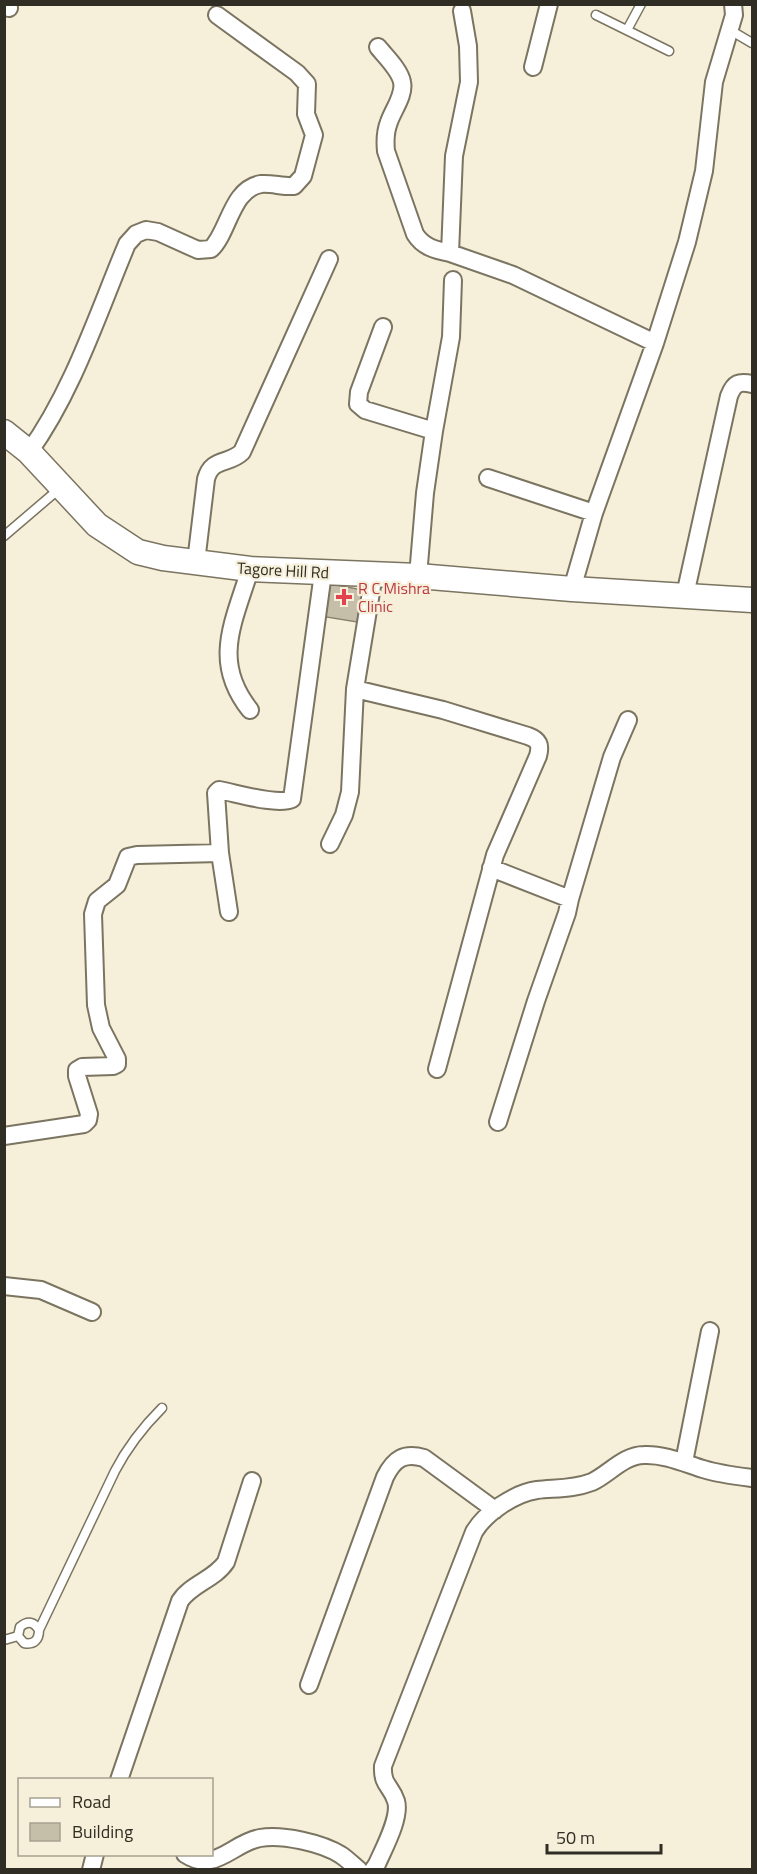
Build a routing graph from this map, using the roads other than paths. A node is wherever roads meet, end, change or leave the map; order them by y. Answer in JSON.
{"nodes":[{"id":1,"x":549,"y":4,"type":"edge"},
{"id":2,"x":640,"y":4,"type":"edge"},
{"id":3,"x":733,"y":4,"type":"edge"},
{"id":4,"x":462,"y":11,"type":"dead end"},
{"id":5,"x":217,"y":15,"type":"dead end"},
{"id":6,"x":596,"y":15,"type":"dead end"},
{"id":7,"x":627,"y":30,"type":"junction"},
{"id":8,"x":730,"y":30,"type":"junction"},
{"id":9,"x":753,"y":43,"type":"edge"},
{"id":10,"x":378,"y":47,"type":"dead end"},
{"id":11,"x":669,"y":51,"type":"dead end"},
{"id":12,"x":533,"y":67,"type":"dead end"},
{"id":13,"x":450,"y":253,"type":"junction"},
{"id":14,"x":329,"y":259,"type":"dead end"},
{"id":15,"x":453,"y":280,"type":"dead end"},
{"id":16,"x":383,"y":327,"type":"dead end"},
{"id":17,"x":655,"y":343,"type":"junction"},
{"id":18,"x":753,"y":384,"type":"edge"},
{"id":19,"x":434,"y":431,"type":"junction"},
{"id":20,"x":4,"y":432,"type":"edge"},
{"id":21,"x":29,"y":452,"type":"junction"},
{"id":22,"x":488,"y":478,"type":"dead end"},
{"id":23,"x":61,"y":486,"type":"junction"},
{"id":24,"x":594,"y":513,"type":"junction"},
{"id":25,"x":4,"y":536,"type":"edge"},
{"id":26,"x":196,"y":562,"type":"junction"},
{"id":27,"x":250,"y":569,"type":"junction"},
{"id":28,"x":323,"y":573,"type":"junction"},
{"id":29,"x":374,"y":574,"type":"junction"},
{"id":30,"x":418,"y":576,"type":"junction"},
{"id":31,"x":572,"y":590,"type":"junction"},
{"id":32,"x":686,"y":595,"type":"junction"},
{"id":33,"x":753,"y":600,"type":"edge"},
{"id":34,"x":355,"y":689,"type":"junction"},
{"id":35,"x":250,"y":710,"type":"dead end"},
{"id":36,"x":628,"y":720,"type":"dead end"},
{"id":37,"x":330,"y":844,"type":"dead end"},
{"id":38,"x":220,"y":853,"type":"junction"},
{"id":39,"x":491,"y":868,"type":"junction"},
{"id":40,"x":570,"y":899,"type":"junction"},
{"id":41,"x":229,"y":912,"type":"dead end"},
{"id":42,"x":437,"y":1069,"type":"dead end"},
{"id":43,"x":498,"y":1122,"type":"dead end"},
{"id":44,"x":4,"y":1136,"type":"edge"},
{"id":45,"x":4,"y":1286,"type":"edge"},
{"id":46,"x":92,"y":1312,"type":"dead end"},
{"id":47,"x":710,"y":1331,"type":"dead end"},
{"id":48,"x":162,"y":1408,"type":"dead end"},
{"id":49,"x":684,"y":1462,"type":"junction"},
{"id":50,"x":753,"y":1478,"type":"edge"},
{"id":51,"x":252,"y":1481,"type":"dead end"},
{"id":52,"x":498,"y":1509,"type":"junction"},
{"id":53,"x":39,"y":1630,"type":"junction"},
{"id":54,"x":18,"y":1636,"type":"junction"},
{"id":55,"x":4,"y":1640,"type":"edge"},
{"id":56,"x":309,"y":1685,"type":"dead end"},
{"id":57,"x":119,"y":1778,"type":"edge"},
{"id":58,"x":188,"y":1856,"type":"edge"},
{"id":59,"x":359,"y":1869,"type":"edge"},
{"id":60,"x":373,"y":1869,"type":"edge"}],
"edges":[{"from":1,"to":12,"type":"street"},
{"from":2,"to":7,"type":"lane"},
{"from":3,"to":8,"type":"street"},
{"from":4,"to":13,"type":"street"},
{"from":5,"to":21,"type":"street"},
{"from":6,"to":7,"type":"lane"},
{"from":7,"to":11,"type":"lane"},
{"from":8,"to":9,"type":"lane"},
{"from":8,"to":17,"type":"street"},
{"from":10,"to":13,"type":"street"},
{"from":13,"to":17,"type":"street"},
{"from":14,"to":26,"type":"street"},
{"from":15,"to":19,"type":"street"},
{"from":16,"to":19,"type":"street"},
{"from":17,"to":24,"type":"street"},
{"from":18,"to":32,"type":"street"},
{"from":19,"to":30,"type":"street"},
{"from":20,"to":21,"type":"main road","name":"Tagore Hill Rd"},
{"from":21,"to":23,"type":"main road","name":"Tagore Hill Rd"},
{"from":22,"to":24,"type":"street"},
{"from":23,"to":25,"type":"lane"},
{"from":23,"to":26,"type":"main road","name":"Tagore Hill Rd"},
{"from":24,"to":31,"type":"street"},
{"from":26,"to":27,"type":"main road","name":"Tagore Hill Rd"},
{"from":27,"to":28,"type":"main road","name":"Tagore Hill Rd"},
{"from":27,"to":35,"type":"street"},
{"from":28,"to":29,"type":"main road","name":"Tagore Hill Rd"},
{"from":28,"to":38,"type":"street"},
{"from":29,"to":30,"type":"main road","name":"Tagore Hill Rd"},
{"from":29,"to":34,"type":"street"},
{"from":30,"to":31,"type":"main road","name":"Tagore Hill Rd"},
{"from":31,"to":32,"type":"main road","name":"Tagore Hill Rd"},
{"from":32,"to":33,"type":"main road","name":"Tagore Hill Rd"},
{"from":34,"to":37,"type":"street"},
{"from":34,"to":39,"type":"street"},
{"from":36,"to":40,"type":"street"},
{"from":38,"to":41,"type":"street"},
{"from":38,"to":44,"type":"street"},
{"from":39,"to":40,"type":"street"},
{"from":39,"to":42,"type":"street"},
{"from":40,"to":43,"type":"street"},
{"from":45,"to":46,"type":"street"},
{"from":47,"to":49,"type":"street"},
{"from":48,"to":53,"type":"lane"},
{"from":49,"to":50,"type":"street"},
{"from":49,"to":52,"type":"street"},
{"from":51,"to":57,"type":"street"},
{"from":52,"to":56,"type":"street"},
{"from":52,"to":60,"type":"street"},
{"from":53,"to":54,"type":"lane"},
{"from":53,"to":54,"type":"lane"},
{"from":54,"to":55,"type":"lane"},
{"from":58,"to":59,"type":"street"}]}
